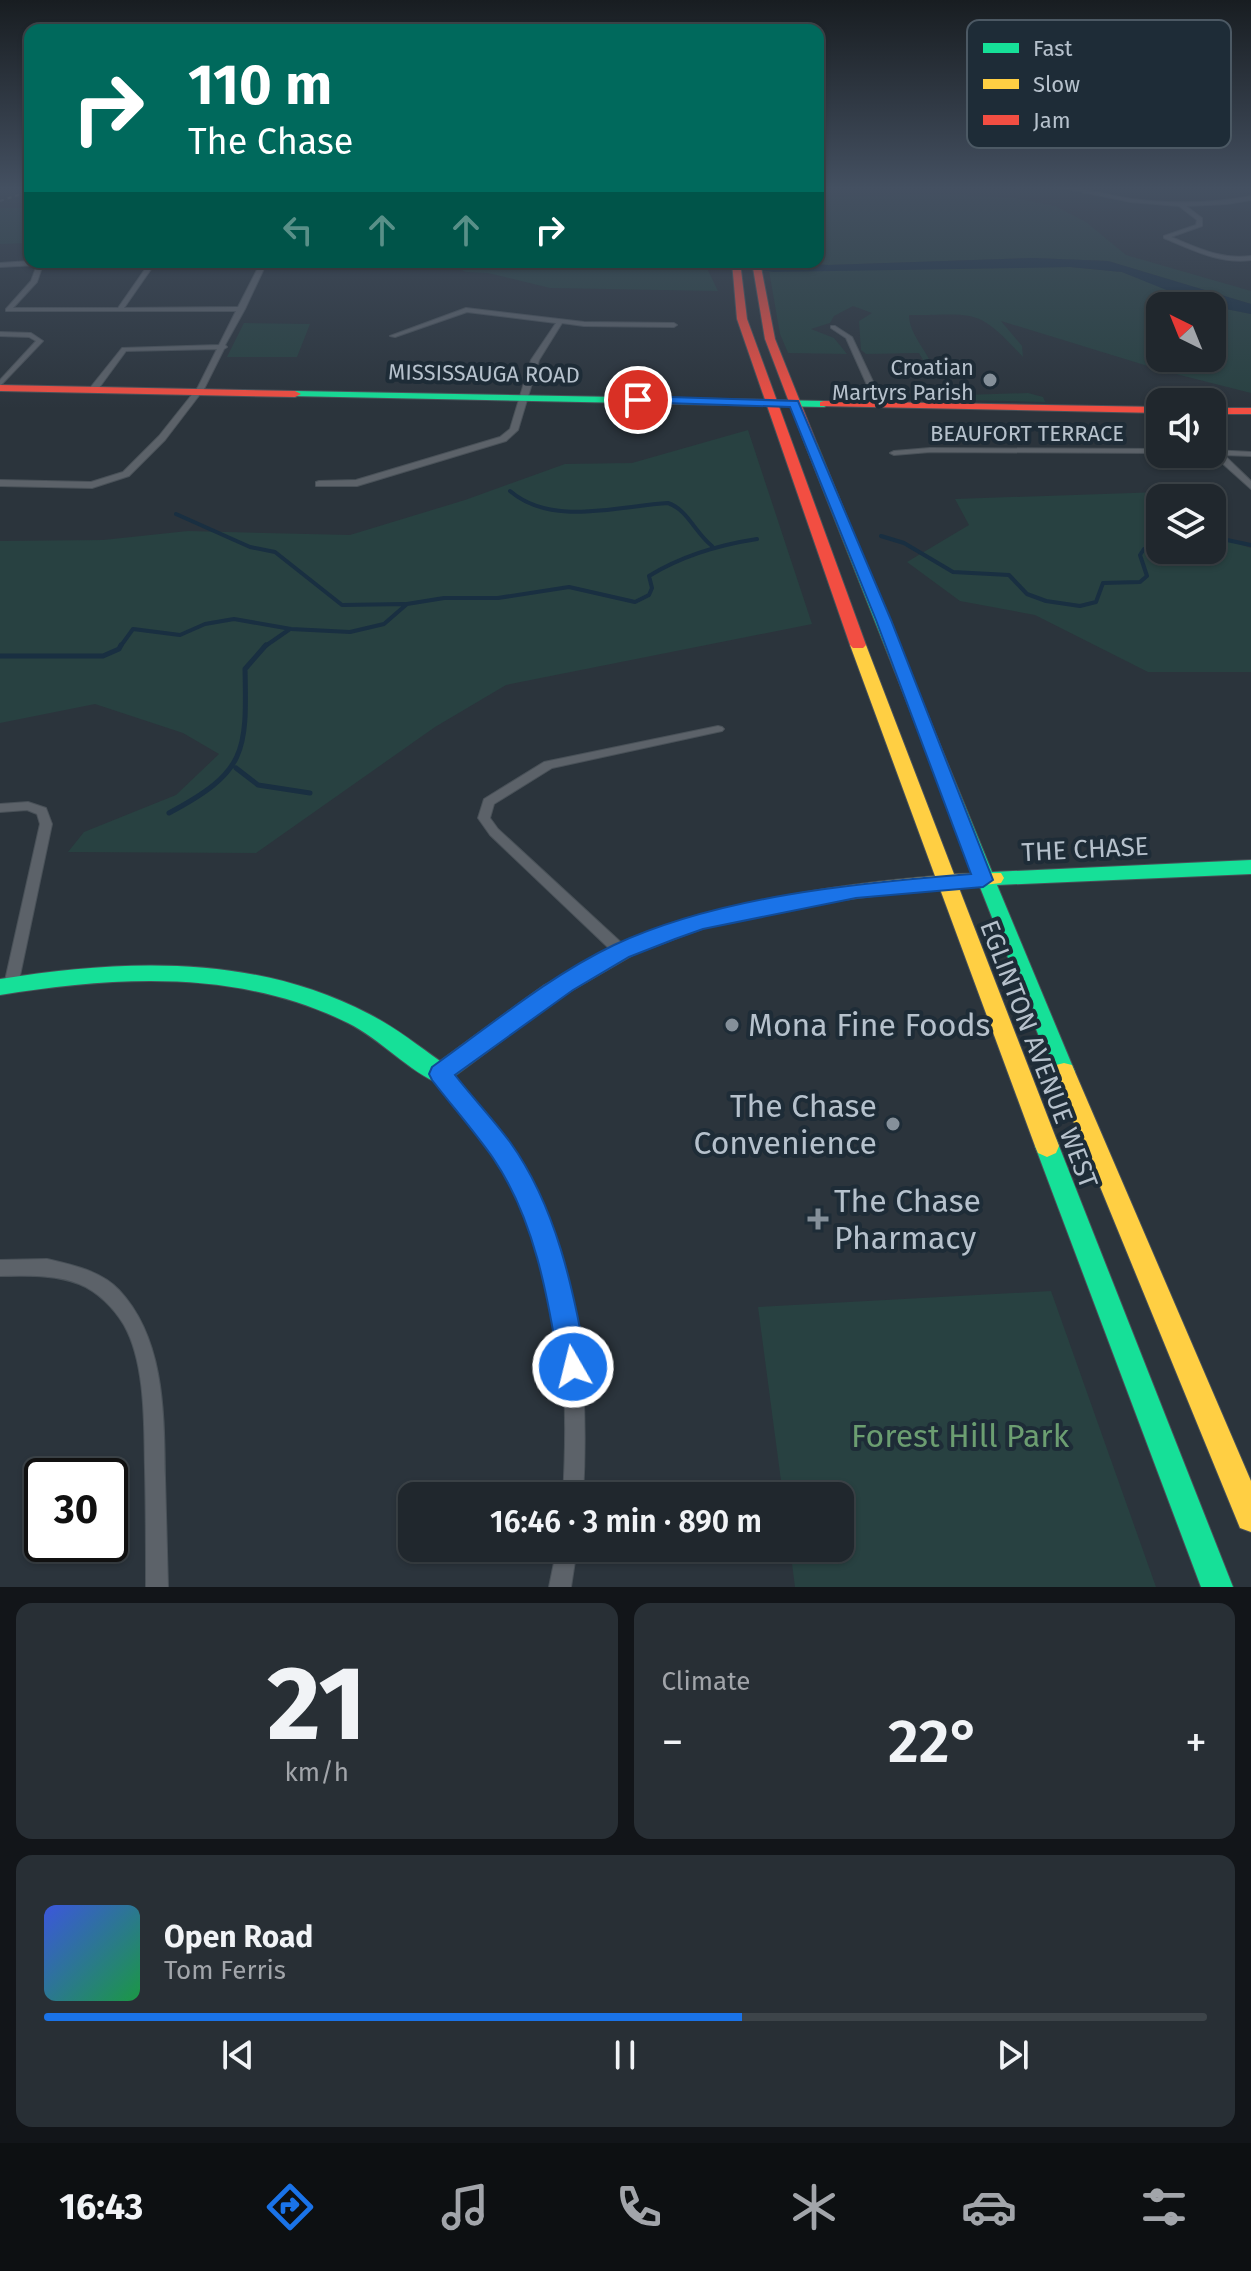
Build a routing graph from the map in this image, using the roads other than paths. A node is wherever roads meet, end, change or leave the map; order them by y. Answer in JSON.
{"nodes":[{"id":1,"x":24,"y":264,"type":"edge"},
{"id":2,"x":0,"y":265,"type":"edge"},
{"id":3,"x":38,"y":268,"type":"edge"},
{"id":4,"x":149,"y":268,"type":"edge"},
{"id":5,"x":261,"y":268,"type":"edge"},
{"id":6,"x":737,"y":268,"type":"edge"},
{"id":7,"x":757,"y":268,"type":"edge"},
{"id":8,"x":120,"y":309,"type":"junction"},
{"id":9,"x":242,"y":309,"type":"junction"},
{"id":10,"x":560,"y":322,"type":"junction"},
{"id":11,"x":674,"y":325,"type":"dead end"},
{"id":12,"x":833,"y":327,"type":"dead end"},
{"id":13,"x":0,"y":334,"type":"edge"},
{"id":14,"x":393,"y":336,"type":"dead end"},
{"id":15,"x":224,"y":347,"type":"junction"},
{"id":16,"x":0,"y":386,"type":"edge"},
{"id":17,"x":93,"y":390,"type":"junction"},
{"id":18,"x":196,"y":393,"type":"junction"},
{"id":19,"x":525,"y":398,"type":"junction"},
{"id":20,"x":769,"y":403,"type":"junction"},
{"id":21,"x":794,"y":404,"type":"junction"},
{"id":22,"x":880,"y":405,"type":"junction"},
{"id":23,"x":1146,"y":410,"type":"edge"},
{"id":24,"x":1226,"y":411,"type":"edge"},
{"id":25,"x":1251,"y":411,"type":"edge"},
{"id":26,"x":1146,"y":451,"type":"edge"},
{"id":27,"x":894,"y":453,"type":"dead end"},
{"id":28,"x":1226,"y":453,"type":"edge"},
{"id":29,"x":1251,"y":454,"type":"edge"},
{"id":30,"x":1226,"y":463,"type":"edge"},
{"id":31,"x":0,"y":483,"type":"edge"},
{"id":32,"x":319,"y":484,"type":"dead end"},
{"id":33,"x":1251,"y":486,"type":"edge"},
{"id":34,"x":718,"y":729,"type":"dead end"},
{"id":35,"x":0,"y":808,"type":"edge"},
{"id":36,"x":1251,"y":867,"type":"edge"},
{"id":37,"x":983,"y":880,"type":"junction"},
{"id":38,"x":945,"y":882,"type":"junction"},
{"id":39,"x":621,"y":951,"type":"junction"},
{"id":40,"x":5,"y":986,"type":"edge"},
{"id":41,"x":440,"y":1074,"type":"junction"},
{"id":42,"x":0,"y":1268,"type":"edge"},
{"id":43,"x":573,"y":1482,"type":"edge"},
{"id":44,"x":1251,"y":1517,"type":"edge"},
{"id":45,"x":564,"y":1562,"type":"edge"},
{"id":46,"x":157,"y":1587,"type":"edge"},
{"id":47,"x":560,"y":1587,"type":"edge"},
{"id":48,"x":1217,"y":1587,"type":"edge"}],
"edges":[{"from":1,"to":2,"type":"street"},
{"from":3,"to":8,"type":"street"},
{"from":4,"to":8,"type":"street"},
{"from":5,"to":9,"type":"street"},
{"from":6,"to":20,"type":"main road","name":"EGLINTON AVENUE WEST"},
{"from":7,"to":21,"type":"main road","name":"EGLINTON AVENUE WEST"},
{"from":8,"to":9,"type":"street"},
{"from":9,"to":15,"type":"street"},
{"from":10,"to":11,"type":"street"},
{"from":10,"to":14,"type":"street"},
{"from":10,"to":19,"type":"street"},
{"from":12,"to":22,"type":"street"},
{"from":13,"to":16,"type":"street"},
{"from":15,"to":17,"type":"street"},
{"from":15,"to":18,"type":"street"},
{"from":16,"to":17,"type":"main road","name":"MISSISSAUGA ROAD"},
{"from":17,"to":18,"type":"main road","name":"MISSISSAUGA ROAD"},
{"from":18,"to":19,"type":"main road","name":"MISSISSAUGA ROAD"},
{"from":18,"to":31,"type":"street"},
{"from":19,"to":20,"type":"main road","name":"MISSISSAUGA ROAD"},
{"from":19,"to":32,"type":"street"},
{"from":20,"to":21,"type":"main road","name":"MISSISSAUGA ROAD"},
{"from":20,"to":38,"type":"main road","name":"EGLINTON AVENUE WEST"},
{"from":21,"to":22,"type":"main road","name":"MISSISSAUGA ROAD"},
{"from":21,"to":37,"type":"main road","name":"EGLINTON AVENUE WEST"},
{"from":22,"to":23,"type":"main road","name":"MISSISSAUGA ROAD"},
{"from":24,"to":25,"type":"main road"},
{"from":26,"to":27,"type":"street","name":"BEAUFORT TERRACE"},
{"from":28,"to":29,"type":"street"},
{"from":30,"to":33,"type":"street"},
{"from":34,"to":39,"type":"street"},
{"from":35,"to":40,"type":"street"},
{"from":36,"to":37,"type":"main road","name":"THE CHASE"},
{"from":37,"to":38,"type":"main road","name":"THE CHASE"},
{"from":37,"to":44,"type":"main road","name":"EGLINTON AVENUE WEST"},
{"from":38,"to":39,"type":"main road","name":"THE CHASE"},
{"from":38,"to":48,"type":"main road","name":"EGLINTON AVENUE WEST"},
{"from":39,"to":41,"type":"main road","name":"THE CHASE"},
{"from":40,"to":41,"type":"main road"},
{"from":41,"to":43,"type":"street"},
{"from":42,"to":46,"type":"street"},
{"from":45,"to":47,"type":"street"}]}
